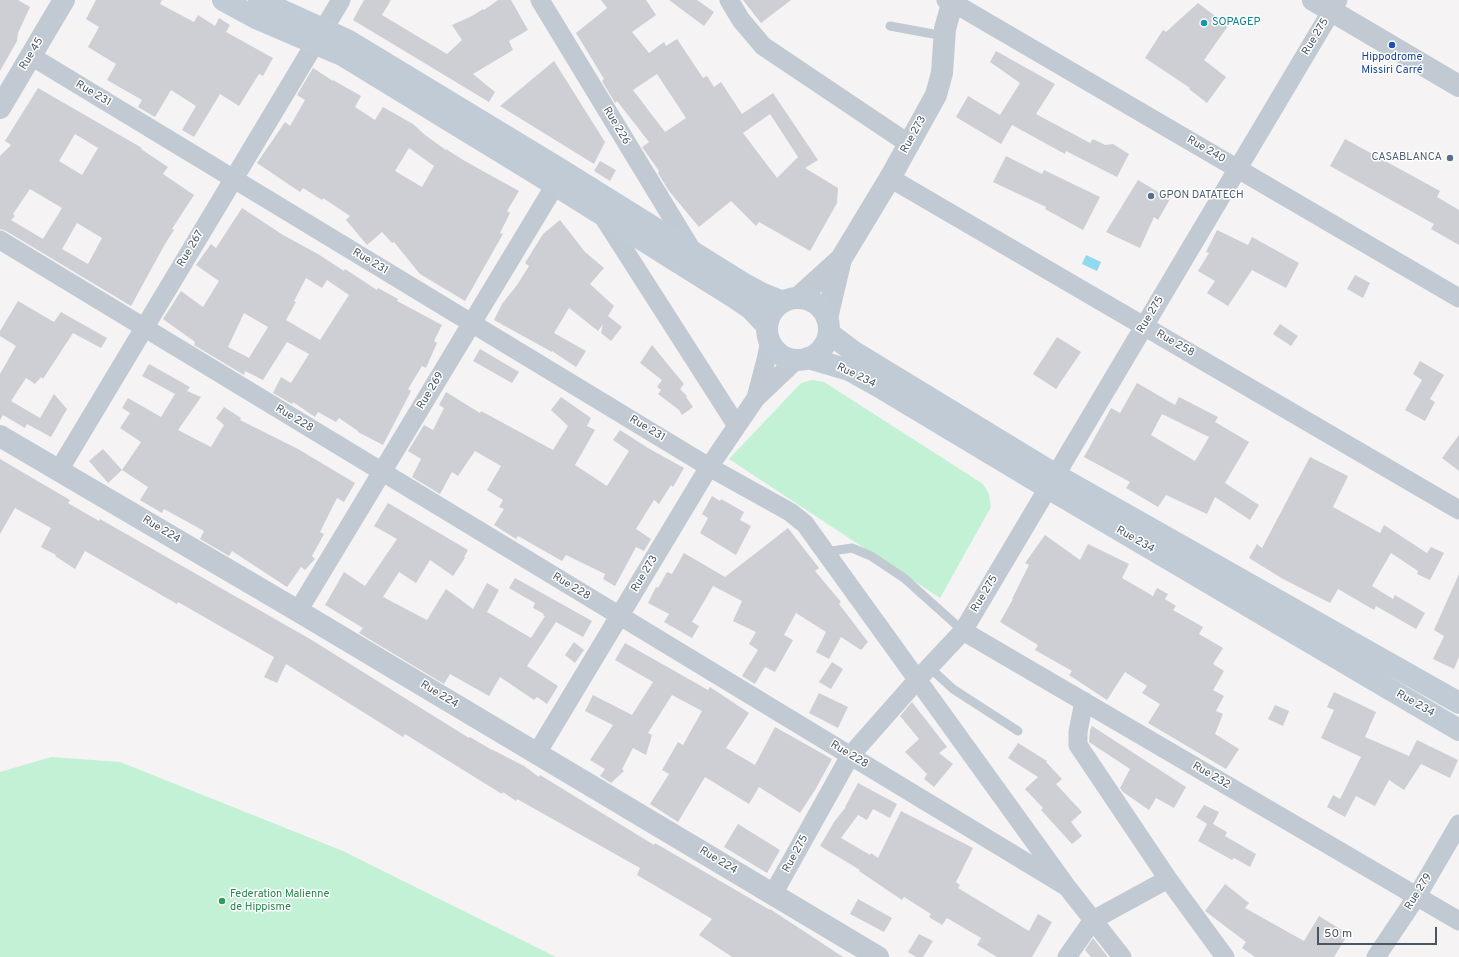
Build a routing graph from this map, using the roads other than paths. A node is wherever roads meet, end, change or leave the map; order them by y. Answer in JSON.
{"nodes":[{"id":1,"x":64,"y":0,"type":"edge"},
{"id":2,"x":223,"y":0,"type":"edge"},
{"id":3,"x":259,"y":0,"type":"edge"},
{"id":4,"x":341,"y":0,"type":"edge"},
{"id":5,"x":540,"y":0,"type":"edge"},
{"id":6,"x":729,"y":0,"type":"edge"},
{"id":7,"x":1313,"y":0,"type":"edge"},
{"id":8,"x":948,"y":1,"type":"edge"},
{"id":9,"x":1335,"y":6,"type":"edge"},
{"id":10,"x":890,"y":26,"type":"dead end"},
{"id":11,"x":944,"y":32,"type":"junction"},
{"id":12,"x":319,"y":36,"type":"junction"},
{"id":13,"x":31,"y":56,"type":"junction"},
{"id":14,"x":1459,"y":86,"type":"edge"},
{"id":15,"x":0,"y":108,"type":"edge"},
{"id":16,"x":909,"y":144,"type":"junction"},
{"id":17,"x":1238,"y":169,"type":"junction"},
{"id":18,"x":559,"y":178,"type":"junction"},
{"id":19,"x":890,"y":178,"type":"junction"},
{"id":20,"x":233,"y":179,"type":"junction"},
{"id":21,"x":602,"y":215,"type":"junction"},
{"id":22,"x":0,"y":240,"type":"edge"},
{"id":23,"x":693,"y":252,"type":"junction"},
{"id":24,"x":841,"y":259,"type":"junction"},
{"id":25,"x":1459,"y":298,"type":"edge"},
{"id":26,"x":790,"y":300,"type":"junction"},
{"id":27,"x":472,"y":323,"type":"junction"},
{"id":28,"x":828,"y":325,"type":"junction"},
{"id":29,"x":1144,"y":326,"type":"junction"},
{"id":30,"x":144,"y":328,"type":"junction"},
{"id":31,"x":768,"y":334,"type":"junction"},
{"id":32,"x":802,"y":359,"type":"junction"},
{"id":33,"x":756,"y":398,"type":"junction"},
{"id":34,"x":737,"y":426,"type":"junction"},
{"id":35,"x":0,"y":436,"type":"edge"},
{"id":36,"x":709,"y":467,"type":"junction"},
{"id":37,"x":59,"y":470,"type":"junction"},
{"id":38,"x":382,"y":472,"type":"junction"},
{"id":39,"x":1052,"y":482,"type":"junction"},
{"id":40,"x":1459,"y":510,"type":"edge"},
{"id":41,"x":826,"y":552,"type":"junction"},
{"id":42,"x":298,"y":611,"type":"junction"},
{"id":43,"x":620,"y":616,"type":"junction"},
{"id":44,"x":963,"y":631,"type":"junction"},
{"id":45,"x":924,"y":673,"type":"junction"},
{"id":46,"x":1084,"y":702,"type":"junction"},
{"id":47,"x":1459,"y":703,"type":"edge"},
{"id":48,"x":1459,"y":730,"type":"edge"},
{"id":49,"x":1018,"y":731,"type":"dead end"},
{"id":50,"x":537,"y":754,"type":"junction"},
{"id":51,"x":850,"y":756,"type":"junction"},
{"id":52,"x":1459,"y":824,"type":"edge"},
{"id":53,"x":1168,"y":878,"type":"junction"},
{"id":54,"x":1067,"y":887,"type":"junction"},
{"id":55,"x":773,"y":894,"type":"junction"},
{"id":56,"x":1417,"y":896,"type":"junction"},
{"id":57,"x":1093,"y":920,"type":"junction"},
{"id":58,"x":1459,"y":920,"type":"edge"},
{"id":59,"x":878,"y":957,"type":"edge"},
{"id":60,"x":1067,"y":957,"type":"edge"},
{"id":61,"x":1122,"y":957,"type":"edge"},
{"id":62,"x":1225,"y":957,"type":"edge"},
{"id":63,"x":1376,"y":957,"type":"edge"}],
"edges":[{"from":1,"to":13,"type":"street","name":"Rue 45"},
{"from":2,"to":12,"type":"main road"},
{"from":3,"to":12,"type":"main road"},
{"from":4,"to":12,"type":"street","name":"Rue 267"},
{"from":5,"to":23,"type":"street","name":"Rue 226"},
{"from":6,"to":16,"type":"street"},
{"from":7,"to":9,"type":"street"},
{"from":8,"to":11,"type":"street","name":"Rue 273"},
{"from":8,"to":17,"type":"street","name":"Rue 240"},
{"from":9,"to":14,"type":"street"},
{"from":9,"to":17,"type":"street","name":"Rue 275"},
{"from":10,"to":11,"type":"lane"},
{"from":11,"to":16,"type":"street","name":"Rue 273"},
{"from":12,"to":18,"type":"main road"},
{"from":12,"to":20,"type":"street","name":"Rue 267"},
{"from":13,"to":15,"type":"street","name":"Rue 45"},
{"from":13,"to":20,"type":"street","name":"Rue 231"},
{"from":16,"to":19,"type":"street","name":"Rue 273"},
{"from":17,"to":25,"type":"street","name":"Rue 240"},
{"from":17,"to":29,"type":"street","name":"Rue 275"},
{"from":18,"to":21,"type":"main road"},
{"from":18,"to":23,"type":"main road"},
{"from":18,"to":27,"type":"street","name":"Rue 269"},
{"from":19,"to":24,"type":"street","name":"Rue 273"},
{"from":19,"to":29,"type":"street","name":"Rue 258"},
{"from":20,"to":27,"type":"street","name":"Rue 231"},
{"from":20,"to":30,"type":"street","name":"Rue 267"},
{"from":21,"to":31,"type":"main road"},
{"from":21,"to":34,"type":"street"},
{"from":22,"to":30,"type":"street","name":"Rue 228"},
{"from":23,"to":26,"type":"main road"},
{"from":24,"to":26,"type":"street","name":"Rue 273"},
{"from":24,"to":28,"type":"street","name":"Rue 273"},
{"from":26,"to":28,"type":"main road"},
{"from":26,"to":31,"type":"main road"},
{"from":27,"to":36,"type":"street","name":"Rue 231"},
{"from":27,"to":38,"type":"street","name":"Rue 269"},
{"from":28,"to":32,"type":"main road"},
{"from":28,"to":39,"type":"main road","name":"Rue 234"},
{"from":29,"to":39,"type":"street","name":"Rue 275"},
{"from":29,"to":40,"type":"street","name":"Rue 258"},
{"from":30,"to":37,"type":"street","name":"Rue 267"},
{"from":30,"to":38,"type":"street","name":"Rue 228"},
{"from":31,"to":32,"type":"main road"},
{"from":31,"to":33,"type":"street","name":"Rue 273"},
{"from":32,"to":33,"type":"street","name":"Rue 273"},
{"from":32,"to":39,"type":"main road","name":"Rue 234"},
{"from":33,"to":34,"type":"street","name":"Rue 273"},
{"from":34,"to":36,"type":"street","name":"Rue 273"},
{"from":35,"to":37,"type":"street","name":"Rue 224"},
{"from":36,"to":41,"type":"street","name":"Rue 231"},
{"from":36,"to":43,"type":"street","name":"Rue 273"},
{"from":37,"to":42,"type":"street","name":"Rue 224"},
{"from":38,"to":42,"type":"street","name":"Rue 269"},
{"from":38,"to":43,"type":"street","name":"Rue 228"},
{"from":39,"to":44,"type":"street","name":"Rue 275"},
{"from":39,"to":47,"type":"main road","name":"Rue 234"},
{"from":39,"to":48,"type":"main road","name":"Rue 234"},
{"from":41,"to":44,"type":"lane"},
{"from":41,"to":45,"type":"street","name":"Rue 231"},
{"from":42,"to":50,"type":"street","name":"Rue 224"},
{"from":43,"to":50,"type":"street","name":"Rue 273"},
{"from":43,"to":51,"type":"street","name":"Rue 228"},
{"from":44,"to":45,"type":"street","name":"Rue 275"},
{"from":44,"to":46,"type":"street","name":"Rue 232"},
{"from":45,"to":49,"type":"lane"},
{"from":45,"to":51,"type":"street","name":"Rue 275"},
{"from":45,"to":54,"type":"street","name":"Rue 231"},
{"from":46,"to":53,"type":"street"},
{"from":46,"to":56,"type":"street","name":"Rue 232"},
{"from":50,"to":55,"type":"street","name":"Rue 224"},
{"from":51,"to":54,"type":"street","name":"Rue 228"},
{"from":51,"to":55,"type":"street","name":"Rue 275"},
{"from":52,"to":56,"type":"street","name":"Rue 279"},
{"from":53,"to":57,"type":"street"},
{"from":53,"to":62,"type":"street"},
{"from":54,"to":57,"type":"street","name":"Rue 228"},
{"from":55,"to":59,"type":"street","name":"Rue 224"},
{"from":56,"to":58,"type":"street","name":"Rue 232"},
{"from":56,"to":63,"type":"street","name":"Rue 279"},
{"from":57,"to":60,"type":"street"},
{"from":57,"to":61,"type":"street","name":"Rue 228"}]}
